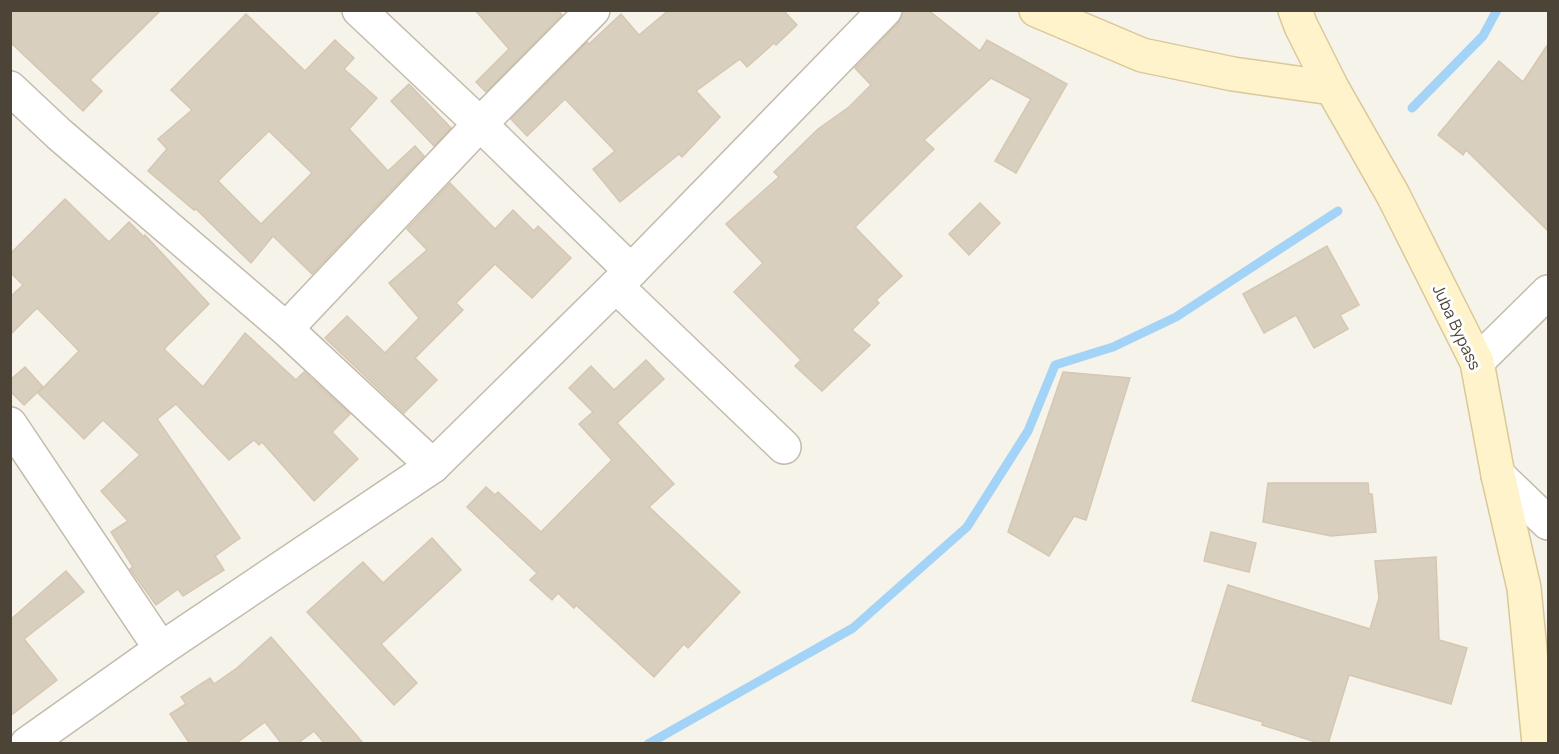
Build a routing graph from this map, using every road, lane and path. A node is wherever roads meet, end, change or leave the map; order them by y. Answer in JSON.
{"nodes":[{"id":1,"x":359,"y":10,"type":"edge"},
{"id":2,"x":593,"y":10,"type":"edge"},
{"id":3,"x":885,"y":10,"type":"edge"},
{"id":4,"x":1036,"y":10,"type":"edge"},
{"id":5,"x":1295,"y":10,"type":"edge"},
{"id":6,"x":10,"y":88,"type":"edge"},
{"id":7,"x":1332,"y":88,"type":"junction"},
{"id":8,"x":480,"y":124,"type":"junction"},
{"id":9,"x":624,"y":279,"type":"junction"},
{"id":10,"x":1548,"y":292,"type":"edge"},
{"id":11,"x":286,"y":329,"type":"junction"},
{"id":12,"x":1477,"y":362,"type":"junction"},
{"id":13,"x":10,"y":424,"type":"edge"},
{"id":14,"x":784,"y":447,"type":"dead end"},
{"id":15,"x":433,"y":466,"type":"junction"},
{"id":16,"x":1498,"y":475,"type":"junction"},
{"id":17,"x":1548,"y":523,"type":"edge"},
{"id":18,"x":161,"y":649,"type":"junction"},
{"id":19,"x":27,"y":744,"type":"edge"},
{"id":20,"x":1539,"y":744,"type":"edge"}],
"edges":[{"from":1,"to":8,"type":"street"},
{"from":2,"to":8,"type":"street"},
{"from":3,"to":9,"type":"street"},
{"from":4,"to":7,"type":"main road"},
{"from":5,"to":7,"type":"main road","name":"Juba Bypass"},
{"from":6,"to":11,"type":"street"},
{"from":7,"to":12,"type":"main road","name":"Juba Bypass"},
{"from":8,"to":9,"type":"street"},
{"from":8,"to":11,"type":"street"},
{"from":9,"to":14,"type":"street"},
{"from":9,"to":15,"type":"street"},
{"from":10,"to":12,"type":"street"},
{"from":11,"to":15,"type":"street"},
{"from":12,"to":16,"type":"main road","name":"Juba Bypass"},
{"from":13,"to":18,"type":"street"},
{"from":15,"to":18,"type":"street"},
{"from":16,"to":17,"type":"street"},
{"from":16,"to":20,"type":"main road","name":"Juba Bypass"},
{"from":18,"to":19,"type":"street"}]}
